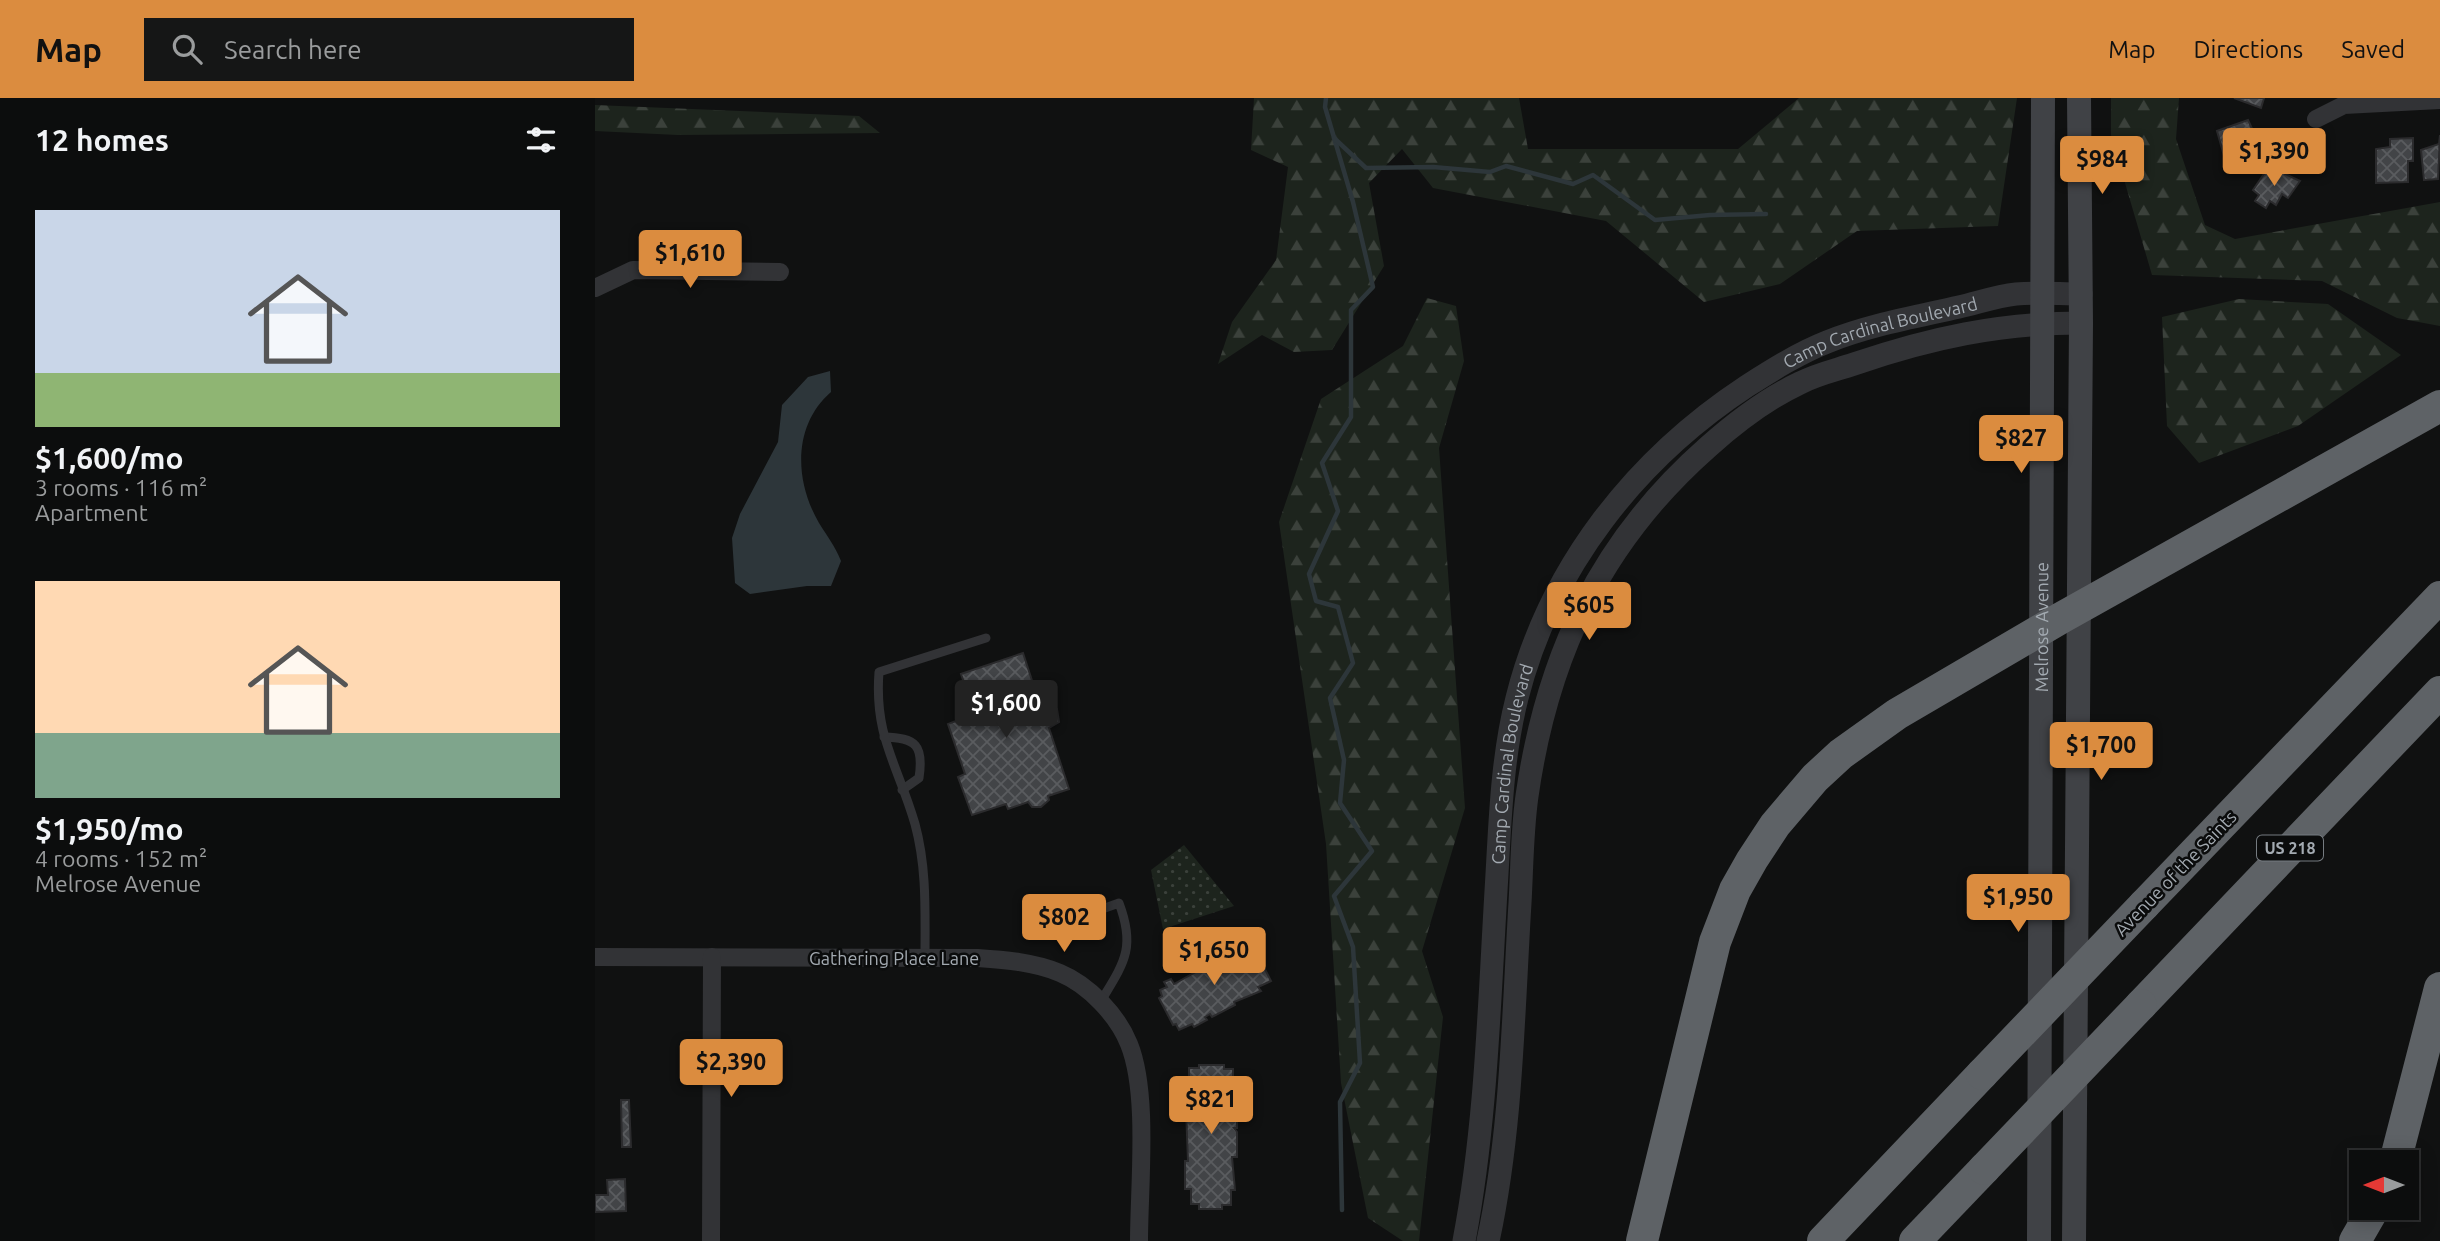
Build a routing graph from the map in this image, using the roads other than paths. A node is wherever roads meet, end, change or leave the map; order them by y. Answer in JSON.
{"nodes":[{"id":1,"x":2043,"y":98,"type":"edge"},
{"id":2,"x":2079,"y":98,"type":"edge"},
{"id":3,"x":2440,"y":100,"type":"edge"},
{"id":4,"x":2316,"y":119,"type":"dead end"},
{"id":5,"x":780,"y":272,"type":"dead end"},
{"id":6,"x":595,"y":289,"type":"edge"},
{"id":7,"x":2045,"y":294,"type":"junction"},
{"id":8,"x":2081,"y":294,"type":"junction"},
{"id":9,"x":2045,"y":323,"type":"junction"},
{"id":10,"x":2081,"y":323,"type":"junction"},
{"id":11,"x":2440,"y":406,"type":"edge"},
{"id":12,"x":2440,"y":597,"type":"edge"},
{"id":13,"x":2080,"y":608,"type":"junction"},
{"id":14,"x":2044,"y":628,"type":"junction"},
{"id":15,"x":986,"y":638,"type":"dead end"},
{"id":16,"x":2440,"y":692,"type":"edge"},
{"id":17,"x":884,"y":737,"type":"junction"},
{"id":18,"x":902,"y":790,"type":"junction"},
{"id":19,"x":1077,"y":918,"type":"dead end"},
{"id":20,"x":595,"y":957,"type":"edge"},
{"id":21,"x":712,"y":957,"type":"junction"},
{"id":22,"x":925,"y":958,"type":"junction"},
{"id":23,"x":2440,"y":988,"type":"edge"},
{"id":24,"x":1101,"y":1001,"type":"junction"},
{"id":25,"x":2398,"y":1150,"type":"edge"},
{"id":26,"x":2367,"y":1220,"type":"edge"},
{"id":27,"x":711,"y":1241,"type":"edge"},
{"id":28,"x":1139,"y":1241,"type":"edge"},
{"id":29,"x":1464,"y":1241,"type":"edge"},
{"id":30,"x":1488,"y":1241,"type":"edge"},
{"id":31,"x":1642,"y":1241,"type":"edge"},
{"id":32,"x":1823,"y":1241,"type":"edge"},
{"id":33,"x":1915,"y":1241,"type":"edge"},
{"id":34,"x":2039,"y":1241,"type":"edge"},
{"id":35,"x":2074,"y":1241,"type":"edge"},
{"id":36,"x":2355,"y":1241,"type":"edge"}],
"edges":[{"from":1,"to":7,"type":"main road","name":"Melrose Avenue"},
{"from":2,"to":8,"type":"main road","name":"Melrose Avenue"},
{"from":3,"to":4,"type":"street"},
{"from":5,"to":6,"type":"street"},
{"from":7,"to":8,"type":"street","name":"Camp Cardinal Boulevard"},
{"from":7,"to":9,"type":"main road","name":"Melrose Avenue"},
{"from":7,"to":29,"type":"street","name":"Camp Cardinal Boulevard"},
{"from":8,"to":10,"type":"main road","name":"Melrose Avenue"},
{"from":9,"to":10,"type":"street","name":"Camp Cardinal Boulevard"},
{"from":9,"to":14,"type":"main road","name":"Melrose Avenue"},
{"from":9,"to":30,"type":"street","name":"Camp Cardinal Boulevard"},
{"from":10,"to":13,"type":"main road","name":"Melrose Avenue"},
{"from":11,"to":13,"type":"highway"},
{"from":12,"to":32,"type":"highway","name":"Avenue of the Saints","bridge":true},
{"from":13,"to":14,"type":"highway"},
{"from":13,"to":35,"type":"main road","name":"Melrose Avenue"},
{"from":14,"to":31,"type":"highway"},
{"from":14,"to":34,"type":"main road","name":"Melrose Avenue"},
{"from":15,"to":17,"type":"lane"},
{"from":16,"to":33,"type":"highway","number":"US 218","bridge":true},
{"from":17,"to":18,"type":"lane"},
{"from":17,"to":18,"type":"lane"},
{"from":18,"to":22,"type":"lane"},
{"from":19,"to":24,"type":"lane"},
{"from":20,"to":21,"type":"street","name":"Gathering Place Lane"},
{"from":21,"to":22,"type":"street","name":"Gathering Place Lane"},
{"from":21,"to":27,"type":"street"},
{"from":22,"to":24,"type":"street","name":"Gathering Place Lane"},
{"from":23,"to":25,"type":"highway"},
{"from":24,"to":28,"type":"street","name":"Gathering Place Lane"},
{"from":26,"to":36,"type":"highway"}]}
